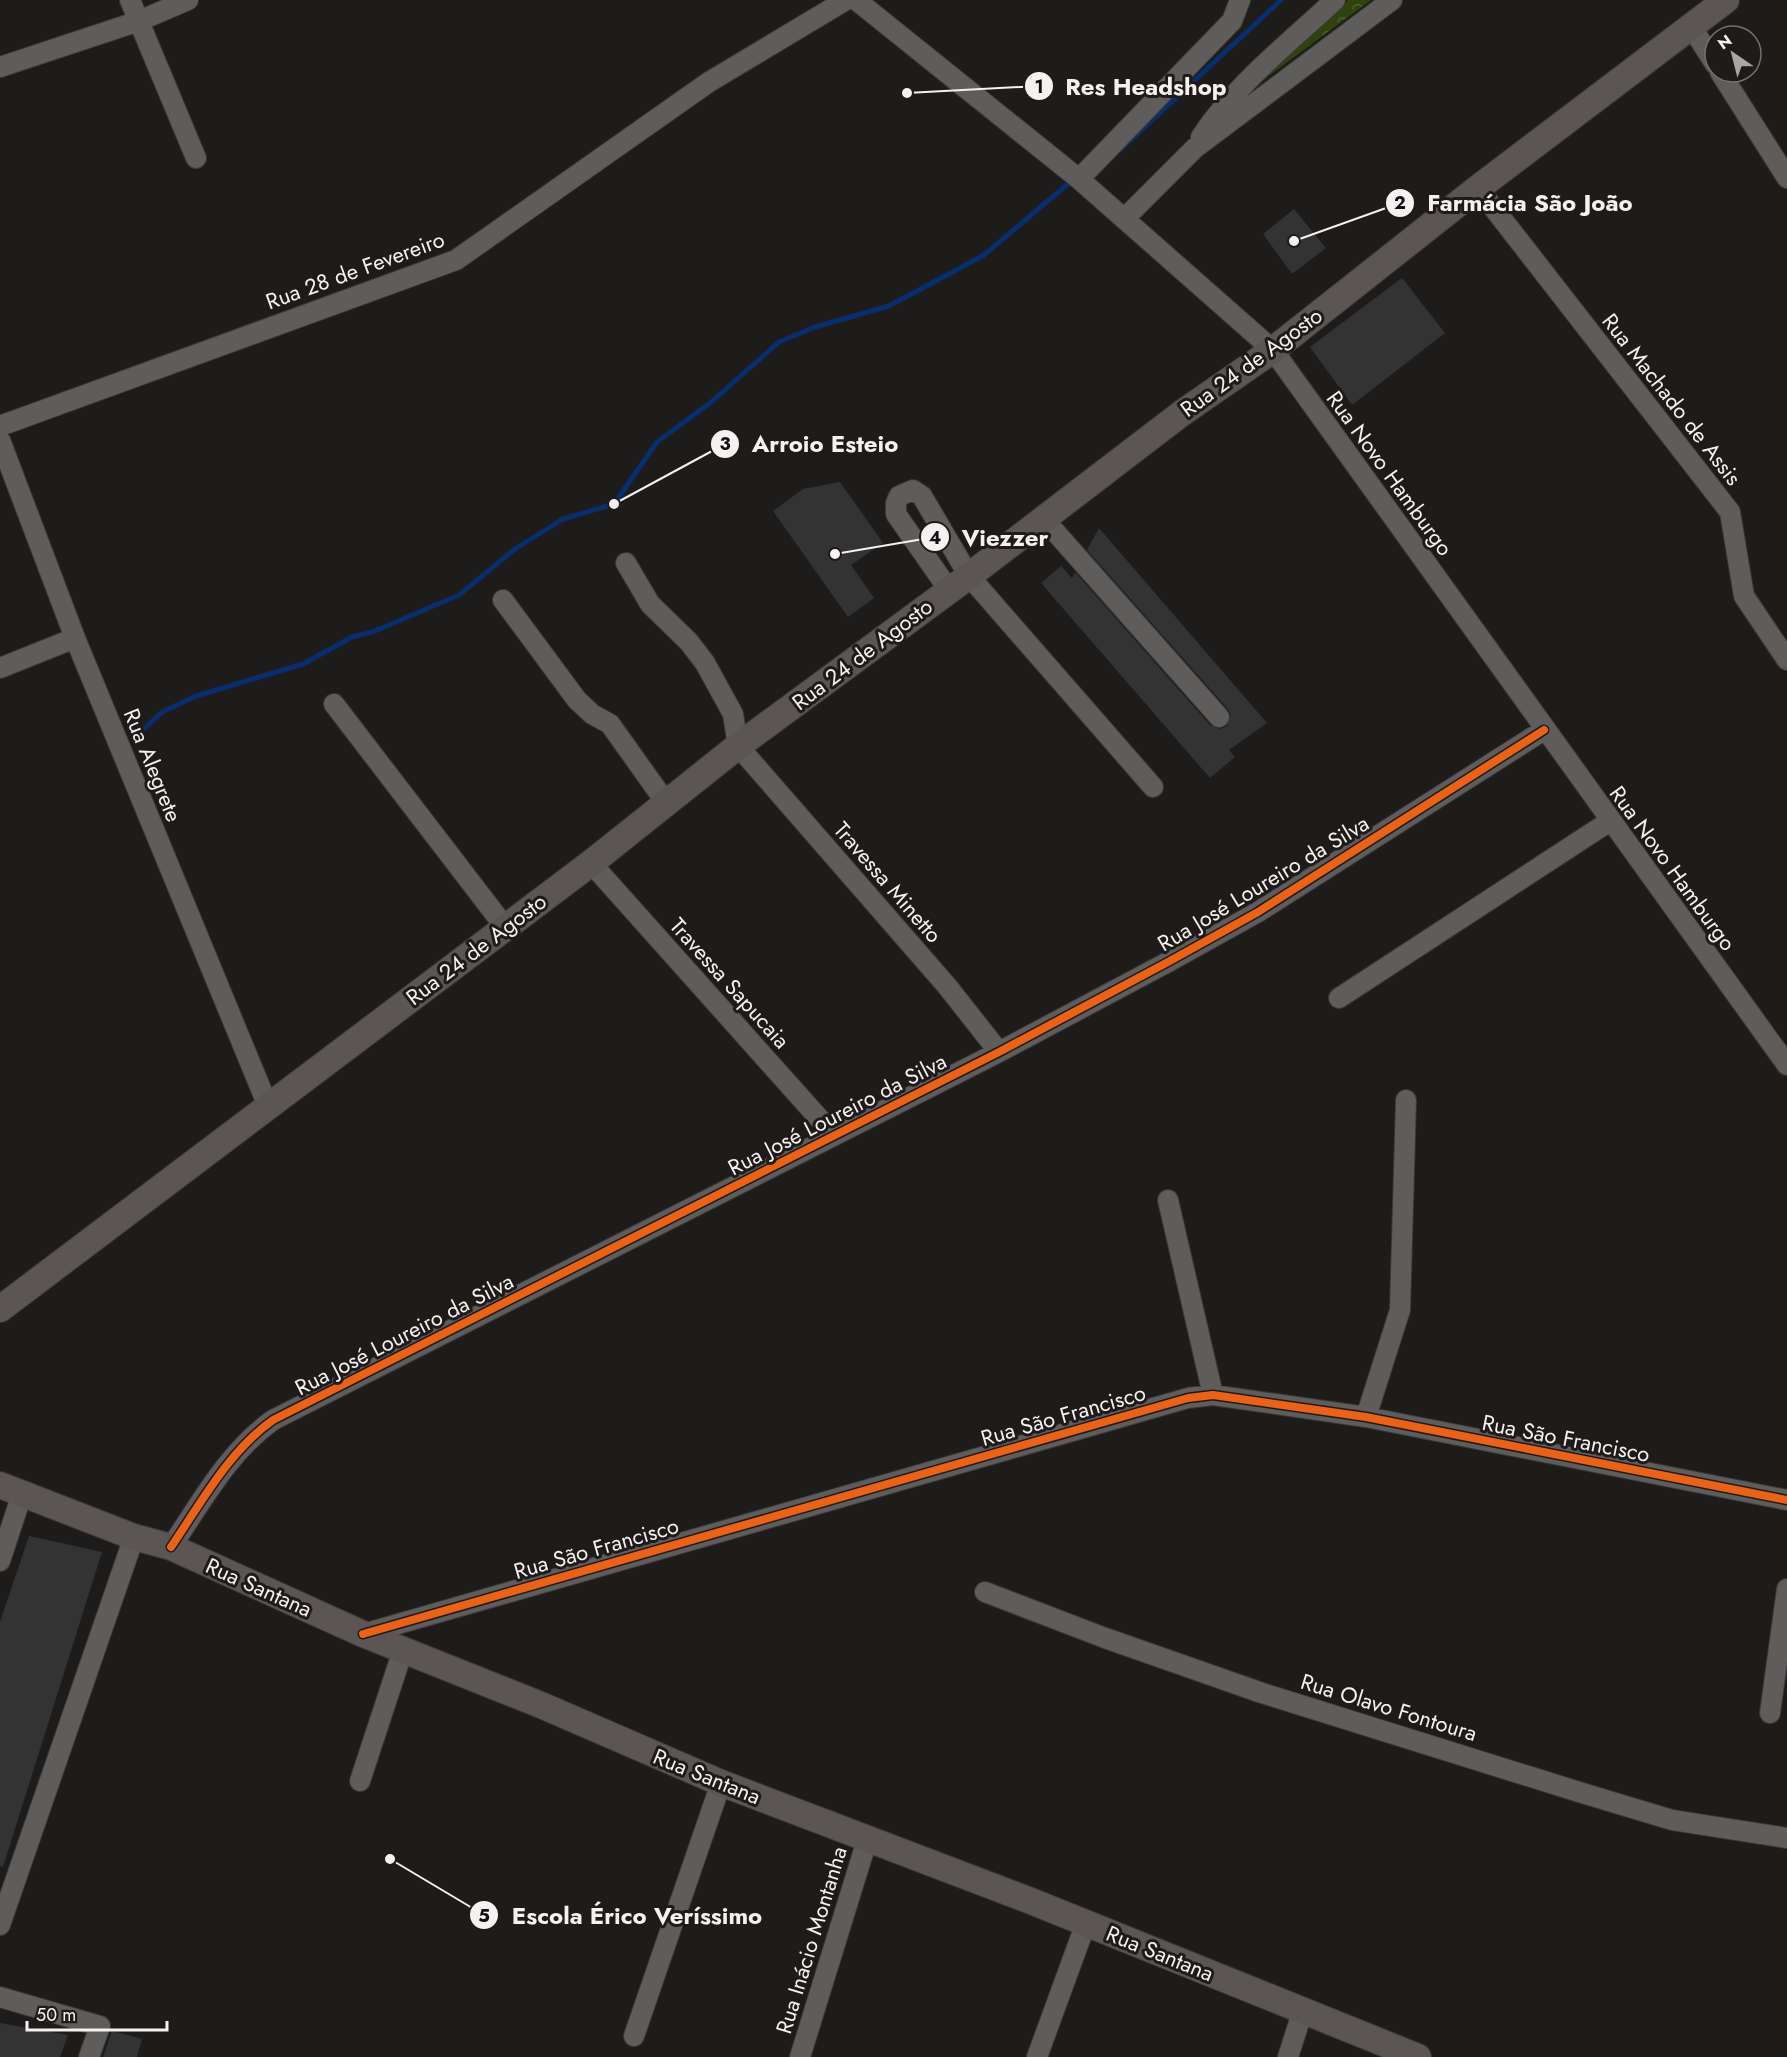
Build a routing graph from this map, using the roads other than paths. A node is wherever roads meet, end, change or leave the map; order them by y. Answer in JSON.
{"nodes":[{"id":1,"x":130,"y":0,"type":"edge"},
{"id":2,"x":188,"y":0,"type":"edge"},
{"id":3,"x":846,"y":0,"type":"edge"},
{"id":4,"x":856,"y":0,"type":"edge"},
{"id":5,"x":1240,"y":0,"type":"edge"},
{"id":6,"x":1335,"y":0,"type":"edge"},
{"id":7,"x":1392,"y":0,"type":"edge"},
{"id":8,"x":1726,"y":0,"type":"edge"},
{"id":9,"x":139,"y":21,"type":"junction"},
{"id":10,"x":1691,"y":26,"type":"junction"},
{"id":11,"x":1703,"y":45,"type":"edge"},
{"id":12,"x":0,"y":67,"type":"edge"},
{"id":13,"x":1728,"y":84,"type":"edge"},
{"id":14,"x":1195,"y":148,"type":"junction"},
{"id":15,"x":196,"y":159,"type":"dead end"},
{"id":16,"x":1787,"y":178,"type":"edge"},
{"id":17,"x":1079,"y":179,"type":"junction"},
{"id":18,"x":1478,"y":188,"type":"junction"},
{"id":19,"x":1125,"y":218,"type":"junction"},
{"id":20,"x":1273,"y":350,"type":"junction"},
{"id":21,"x":0,"y":426,"type":"edge"},
{"id":22,"x":0,"y":440,"type":"edge"},
{"id":23,"x":1043,"y":518,"type":"junction"},
{"id":24,"x":626,"y":563,"type":"dead end"},
{"id":25,"x":959,"y":583,"type":"junction"},
{"id":26,"x":503,"y":600,"type":"dead end"},
{"id":27,"x":75,"y":638,"type":"junction"},
{"id":28,"x":1787,"y":660,"type":"edge"},
{"id":29,"x":0,"y":668,"type":"edge"},
{"id":30,"x":334,"y":704,"type":"dead end"},
{"id":31,"x":1219,"y":717,"type":"dead end"},
{"id":32,"x":1544,"y":730,"type":"junction"},
{"id":33,"x":738,"y":746,"type":"junction"},
{"id":34,"x":1153,"y":787,"type":"dead end"},
{"id":35,"x":667,"y":804,"type":"junction"},
{"id":36,"x":1610,"y":822,"type":"junction"},
{"id":37,"x":591,"y":863,"type":"junction"},
{"id":38,"x":505,"y":927,"type":"junction"},
{"id":39,"x":1339,"y":998,"type":"dead end"},
{"id":40,"x":999,"y":1052,"type":"junction"},
{"id":41,"x":1787,"y":1065,"type":"edge"},
{"id":42,"x":1406,"y":1100,"type":"dead end"},
{"id":43,"x":268,"y":1106,"type":"junction"},
{"id":44,"x":834,"y":1135,"type":"junction"},
{"id":45,"x":1168,"y":1200,"type":"dead end"},
{"id":46,"x":0,"y":1309,"type":"edge"},
{"id":47,"x":1213,"y":1395,"type":"junction"},
{"id":48,"x":1366,"y":1417,"type":"junction"},
{"id":49,"x":11,"y":1490,"type":"edge"},
{"id":50,"x":1787,"y":1500,"type":"edge"},
{"id":51,"x":134,"y":1537,"type":"junction"},
{"id":52,"x":171,"y":1547,"type":"junction"},
{"id":53,"x":0,"y":1561,"type":"edge"},
{"id":54,"x":1787,"y":1588,"type":"edge"},
{"id":55,"x":985,"y":1592,"type":"dead end"},
{"id":56,"x":363,"y":1634,"type":"junction"},
{"id":57,"x":404,"y":1650,"type":"junction"},
{"id":58,"x":1770,"y":1713,"type":"dead end"},
{"id":59,"x":360,"y":1781,"type":"dead end"},
{"id":60,"x":721,"y":1783,"type":"junction"},
{"id":61,"x":868,"y":1837,"type":"junction"},
{"id":62,"x":1787,"y":1838,"type":"edge"},
{"id":63,"x":1086,"y":1923,"type":"junction"},
{"id":64,"x":0,"y":1925,"type":"edge"},
{"id":65,"x":0,"y":1997,"type":"edge"},
{"id":66,"x":1303,"y":2010,"type":"junction"},
{"id":67,"x":634,"y":2036,"type":"dead end"},
{"id":68,"x":89,"y":2057,"type":"edge"},
{"id":69,"x":800,"y":2057,"type":"edge"},
{"id":70,"x":1037,"y":2057,"type":"edge"},
{"id":71,"x":1288,"y":2057,"type":"edge"},
{"id":72,"x":1418,"y":2057,"type":"edge"}],
"edges":[{"from":1,"to":9,"type":"street"},
{"from":2,"to":9,"type":"street"},
{"from":3,"to":21,"type":"street","name":"Rua 28 de Fevereiro"},
{"from":4,"to":17,"type":"street","name":"Rua Novo Hamburgo"},
{"from":5,"to":17,"type":"street"},
{"from":6,"to":14,"type":"street"},
{"from":7,"to":14,"type":"street"},
{"from":8,"to":10,"type":"main road","name":"Rua 24 de Agosto"},
{"from":9,"to":12,"type":"street"},
{"from":9,"to":15,"type":"street"},
{"from":10,"to":11,"type":"street"},
{"from":10,"to":18,"type":"main road","name":"Rua 24 de Agosto"},
{"from":13,"to":16,"type":"street"},
{"from":14,"to":19,"type":"street"},
{"from":17,"to":19,"type":"street","name":"Rua Novo Hamburgo"},
{"from":18,"to":20,"type":"main road","name":"Rua 24 de Agosto"},
{"from":18,"to":28,"type":"street","name":"Rua Machado de Assis"},
{"from":19,"to":20,"type":"street","name":"Rua Novo Hamburgo"},
{"from":20,"to":23,"type":"main road","name":"Rua 24 de Agosto"},
{"from":20,"to":32,"type":"street","name":"Rua Novo Hamburgo"},
{"from":22,"to":27,"type":"street","name":"Rua Alegrete"},
{"from":23,"to":25,"type":"main road","name":"Rua 24 de Agosto"},
{"from":23,"to":31,"type":"street"},
{"from":24,"to":33,"type":"street"},
{"from":25,"to":33,"type":"main road","name":"Rua 24 de Agosto"},
{"from":25,"to":34,"type":"street"},
{"from":26,"to":35,"type":"street"},
{"from":27,"to":29,"type":"street"},
{"from":27,"to":43,"type":"street","name":"Rua Alegrete"},
{"from":30,"to":38,"type":"street"},
{"from":32,"to":36,"type":"street","name":"Rua Novo Hamburgo"},
{"from":32,"to":40,"type":"street","name":"Rua José Loureiro da Silva"},
{"from":33,"to":35,"type":"main road","name":"Rua 24 de Agosto"},
{"from":33,"to":40,"type":"street","name":"Travessa Minetto"},
{"from":35,"to":37,"type":"main road","name":"Rua 24 de Agosto"},
{"from":36,"to":39,"type":"street"},
{"from":36,"to":41,"type":"street","name":"Rua Novo Hamburgo"},
{"from":37,"to":38,"type":"main road","name":"Rua 24 de Agosto"},
{"from":37,"to":44,"type":"street","name":"Travessa Sapucaia"},
{"from":38,"to":43,"type":"main road","name":"Rua 24 de Agosto"},
{"from":40,"to":44,"type":"street","name":"Rua José Loureiro da Silva"},
{"from":42,"to":48,"type":"street"},
{"from":43,"to":46,"type":"main road","name":"Rua 24 de Agosto"},
{"from":44,"to":52,"type":"street","name":"Rua José Loureiro da Silva"},
{"from":45,"to":47,"type":"street"},
{"from":47,"to":48,"type":"street","name":"Rua São Francisco"},
{"from":47,"to":56,"type":"street","name":"Rua São Francisco"},
{"from":48,"to":50,"type":"street","name":"Rua São Francisco"},
{"from":49,"to":51,"type":"main road","name":"Rua Santana"},
{"from":49,"to":53,"type":"street"},
{"from":51,"to":52,"type":"main road","name":"Rua Santana"},
{"from":51,"to":64,"type":"street"},
{"from":52,"to":56,"type":"main road","name":"Rua Santana"},
{"from":54,"to":58,"type":"street"},
{"from":55,"to":62,"type":"street","name":"Rua Olavo Fontoura"},
{"from":56,"to":57,"type":"main road","name":"Rua Santana"},
{"from":57,"to":59,"type":"street"},
{"from":57,"to":60,"type":"main road","name":"Rua Santana"},
{"from":60,"to":61,"type":"main road","name":"Rua Santana"},
{"from":60,"to":67,"type":"street"},
{"from":61,"to":63,"type":"main road","name":"Rua Santana"},
{"from":61,"to":69,"type":"street","name":"Rua Inácio Montanha"},
{"from":63,"to":66,"type":"main road","name":"Rua Santana"},
{"from":63,"to":70,"type":"street"},
{"from":65,"to":68,"type":"street"},
{"from":66,"to":71,"type":"street"},
{"from":66,"to":72,"type":"main road","name":"Rua Santana"}]}
